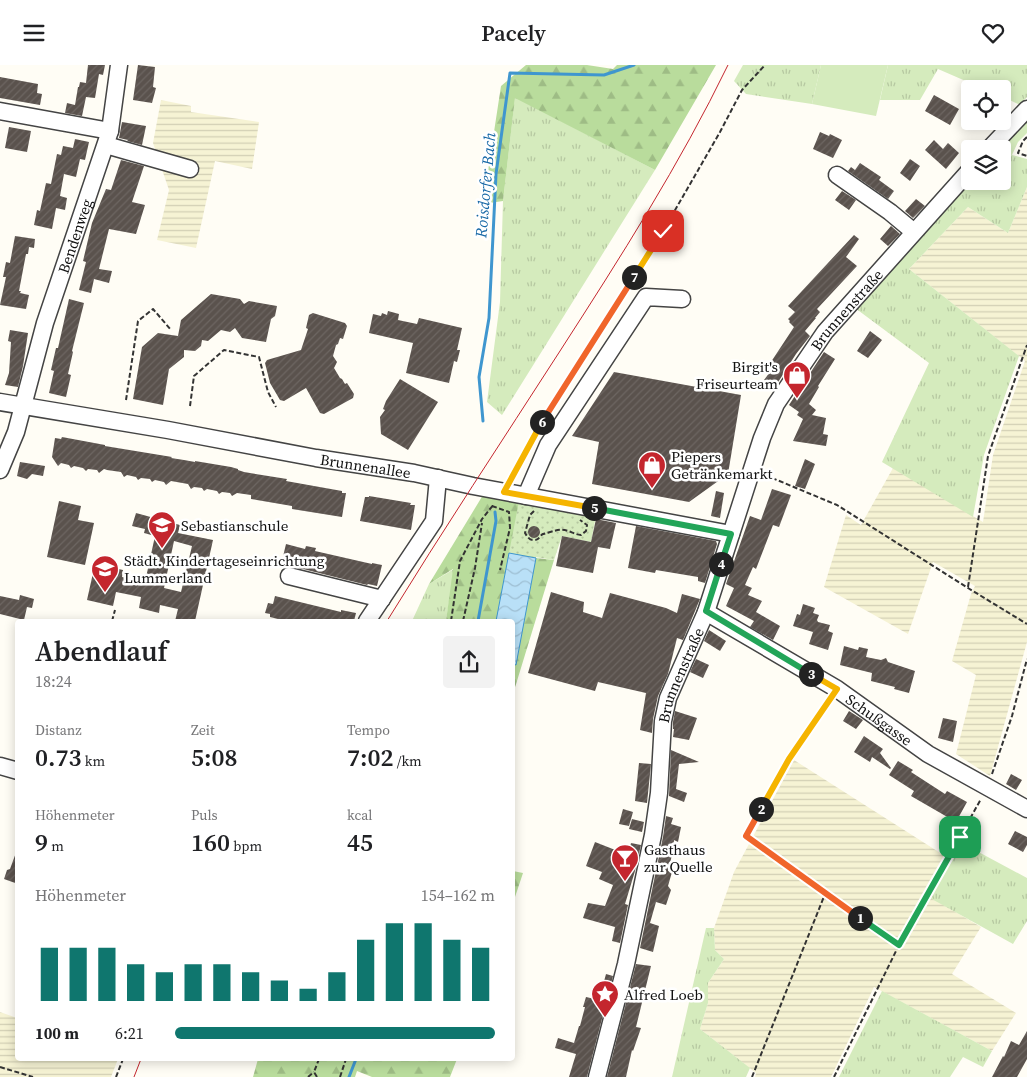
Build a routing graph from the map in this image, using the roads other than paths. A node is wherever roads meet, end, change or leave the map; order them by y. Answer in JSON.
{"nodes":[{"id":1,"x":119,"y":65,"type":"edge"},
{"id":2,"x":1027,"y":109,"type":"edge"},
{"id":3,"x":0,"y":111,"type":"edge"},
{"id":4,"x":108,"y":138,"type":"junction"},
{"id":5,"x":998,"y":140,"type":"edge"},
{"id":6,"x":190,"y":169,"type":"dead end"},
{"id":7,"x":837,"y":175,"type":"dead end"},
{"id":8,"x":961,"y":180,"type":"edge"},
{"id":9,"x":914,"y":232,"type":"junction"},
{"id":10,"x":682,"y":299,"type":"dead end"},
{"id":11,"x":0,"y":402,"type":"edge"},
{"id":12,"x":23,"y":406,"type":"junction"},
{"id":13,"x":0,"y":470,"type":"edge"},
{"id":14,"x":438,"y":478,"type":"junction"},
{"id":15,"x":535,"y":497,"type":"junction"},
{"id":16,"x":731,"y":534,"type":"junction"},
{"id":17,"x":289,"y":576,"type":"dead end"},
{"id":18,"x":382,"y":599,"type":"junction"},
{"id":19,"x":706,"y":611,"type":"junction"},
{"id":20,"x":368,"y":619,"type":"edge"},
{"id":21,"x":0,"y":766,"type":"edge"},
{"id":22,"x":15,"y":770,"type":"edge"},
{"id":23,"x":1027,"y":809,"type":"edge"},
{"id":24,"x":597,"y":1077,"type":"edge"}],
"edges":[{"from":1,"to":4,"type":"street","name":"Bendenweg"},
{"from":2,"to":5,"type":"street"},
{"from":3,"to":4,"type":"street"},
{"from":4,"to":6,"type":"street"},
{"from":4,"to":12,"type":"street","name":"Bendenweg"},
{"from":7,"to":9,"type":"street"},
{"from":8,"to":9,"type":"street","name":"Brunnenstraße"},
{"from":9,"to":16,"type":"street","name":"Brunnenstraße"},
{"from":10,"to":15,"type":"street"},
{"from":11,"to":12,"type":"street","name":"Brunnenallee"},
{"from":12,"to":13,"type":"street","name":"Bendenweg"},
{"from":12,"to":14,"type":"street","name":"Brunnenallee"},
{"from":14,"to":15,"type":"street","name":"Brunnenallee"},
{"from":14,"to":18,"type":"street"},
{"from":15,"to":16,"type":"street","name":"Brunnenallee"},
{"from":16,"to":19,"type":"street","name":"Brunnenstraße"},
{"from":17,"to":18,"type":"street"},
{"from":18,"to":20,"type":"street"},
{"from":19,"to":23,"type":"street","name":"Schußgasse"},
{"from":19,"to":24,"type":"street","name":"Brunnenstraße"},
{"from":21,"to":22,"type":"street"}]}
